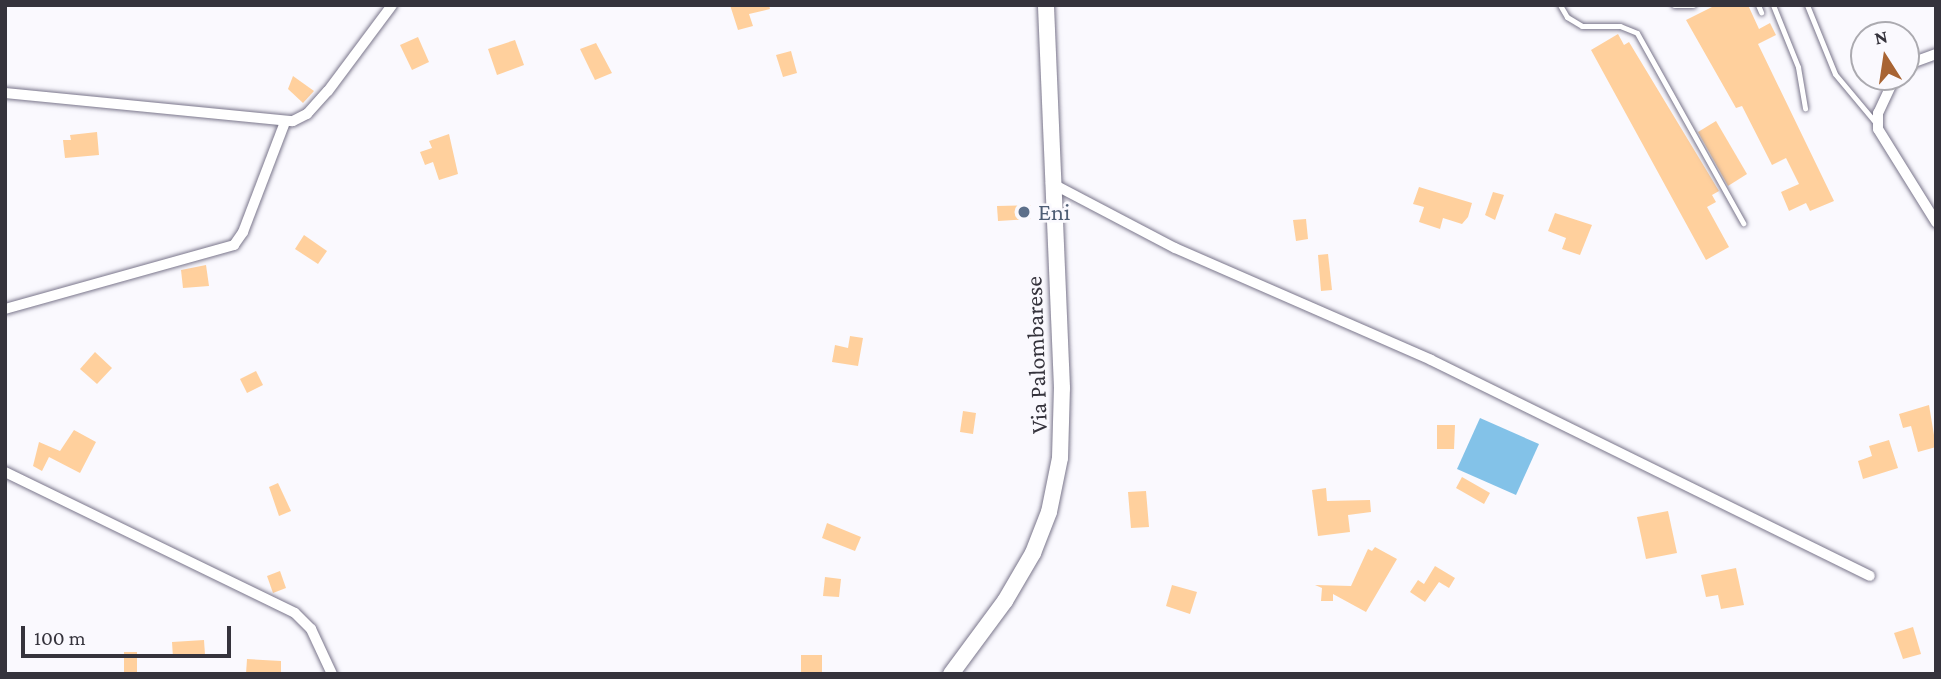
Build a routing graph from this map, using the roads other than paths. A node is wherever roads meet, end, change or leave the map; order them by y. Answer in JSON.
{"nodes":[{"id":1,"x":392,"y":5,"type":"edge"},
{"id":2,"x":1046,"y":5,"type":"edge"},
{"id":3,"x":1560,"y":5,"type":"edge"},
{"id":4,"x":1674,"y":5,"type":"edge"},
{"id":5,"x":1693,"y":5,"type":"edge"},
{"id":6,"x":1773,"y":5,"type":"edge"},
{"id":7,"x":1807,"y":5,"type":"edge"},
{"id":8,"x":1890,"y":91,"type":"edge"},
{"id":9,"x":5,"y":93,"type":"edge"},
{"id":10,"x":1805,"y":108,"type":"dead end"},
{"id":11,"x":285,"y":121,"type":"junction"},
{"id":12,"x":1877,"y":123,"type":"junction"},
{"id":13,"x":1051,"y":183,"type":"junction"},
{"id":14,"x":1936,"y":222,"type":"edge"},
{"id":15,"x":1743,"y":223,"type":"dead end"},
{"id":16,"x":5,"y":309,"type":"edge"},
{"id":17,"x":5,"y":472,"type":"edge"},
{"id":18,"x":1870,"y":576,"type":"dead end"},
{"id":19,"x":332,"y":674,"type":"edge"},
{"id":20,"x":951,"y":674,"type":"edge"}],
"edges":[{"from":1,"to":11,"type":"street"},
{"from":2,"to":13,"type":"main road","name":"Via Palombarese"},
{"from":3,"to":15,"type":"lane"},
{"from":4,"to":5,"type":"lane"},
{"from":6,"to":10,"type":"lane"},
{"from":7,"to":12,"type":"lane"},
{"from":8,"to":12,"type":"street"},
{"from":9,"to":11,"type":"street"},
{"from":11,"to":16,"type":"street"},
{"from":12,"to":14,"type":"street"},
{"from":13,"to":18,"type":"street"},
{"from":13,"to":20,"type":"main road","name":"Via Palombarese"},
{"from":17,"to":19,"type":"street"}]}
